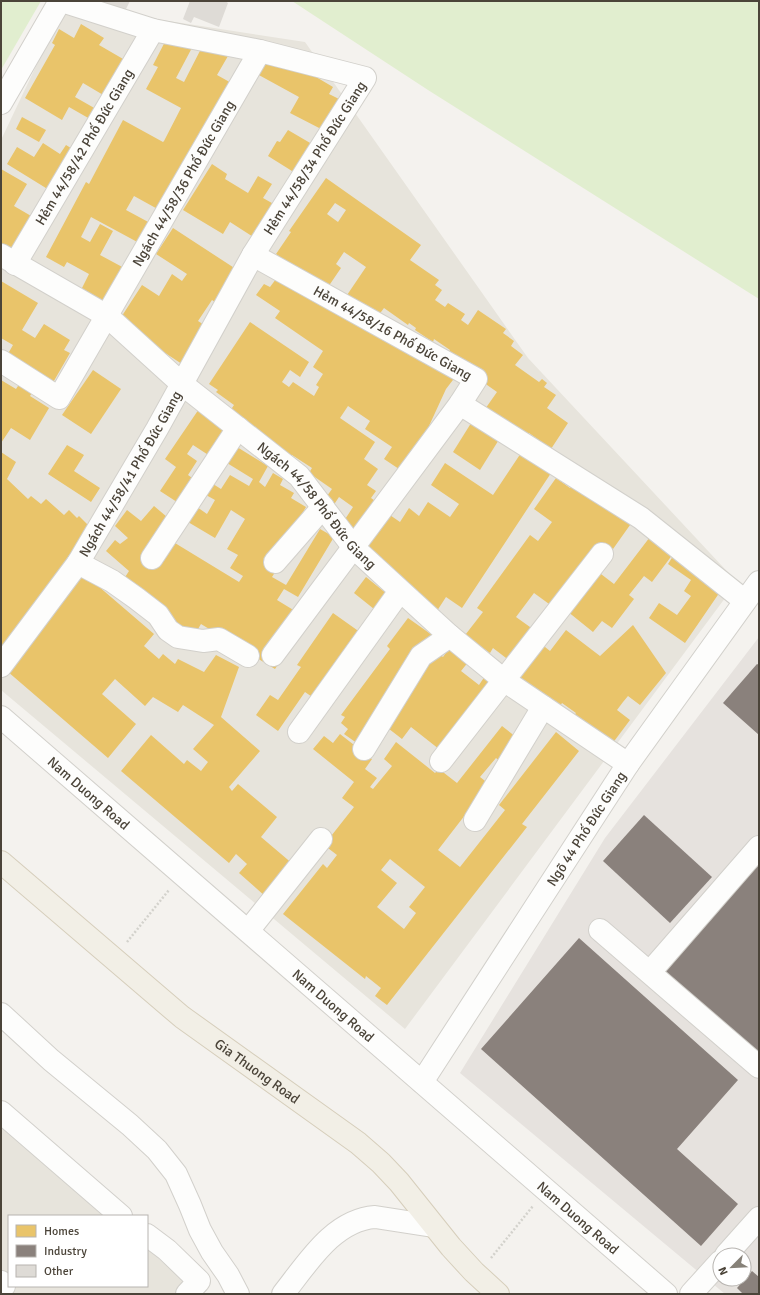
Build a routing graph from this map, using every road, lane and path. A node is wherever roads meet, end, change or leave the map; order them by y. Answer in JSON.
{"nodes":[{"id":1,"x":61,"y":1,"type":"edge"},
{"id":2,"x":153,"y":30,"type":"junction"},
{"id":3,"x":260,"y":51,"type":"junction"},
{"id":4,"x":1,"y":103,"type":"edge"},
{"id":5,"x":253,"y":255,"type":"junction"},
{"id":6,"x":8,"y":260,"type":"edge"},
{"id":7,"x":107,"y":316,"type":"junction"},
{"id":8,"x":1,"y":361,"type":"edge"},
{"id":9,"x":182,"y":384,"type":"junction"},
{"id":10,"x":460,"y":404,"type":"junction"},
{"id":11,"x":238,"y":428,"type":"junction"},
{"id":12,"x":323,"y":507,"type":"junction"},
{"id":13,"x":354,"y":548,"type":"junction"},
{"id":14,"x":602,"y":554,"type":"dead end"},
{"id":15,"x":152,"y":558,"type":"dead end"},
{"id":16,"x":275,"y":562,"type":"dead end"},
{"id":17,"x":78,"y":563,"type":"junction"},
{"id":18,"x":759,"y":582,"type":"edge"},
{"id":19,"x":400,"y":591,"type":"junction"},
{"id":20,"x":745,"y":601,"type":"junction"},
{"id":21,"x":450,"y":636,"type":"junction"},
{"id":22,"x":273,"y":655,"type":"dead end"},
{"id":23,"x":248,"y":656,"type":"dead end"},
{"id":24,"x":1,"y":666,"type":"edge"},
{"id":25,"x":505,"y":681,"type":"junction"},
{"id":26,"x":543,"y":707,"type":"junction"},
{"id":27,"x":1,"y":717,"type":"edge"},
{"id":28,"x":299,"y":732,"type":"dead end"},
{"id":29,"x":364,"y":749,"type":"dead end"},
{"id":30,"x":441,"y":761,"type":"dead end"},
{"id":31,"x":628,"y":764,"type":"junction"},
{"id":32,"x":475,"y":820,"type":"dead end"},
{"id":33,"x":321,"y":839,"type":"dead end"},
{"id":34,"x":759,"y":847,"type":"edge"},
{"id":35,"x":1,"y":862,"type":"edge"},
{"id":36,"x":182,"y":874,"type":"junction"},
{"id":37,"x":600,"y":930,"type":"dead end"},
{"id":38,"x":248,"y":931,"type":"junction"},
{"id":39,"x":122,"y":947,"type":"dead end"},
{"id":40,"x":650,"y":972,"type":"junction"},
{"id":41,"x":1,"y":1014,"type":"edge"},
{"id":42,"x":759,"y":1067,"type":"edge"},
{"id":43,"x":422,"y":1082,"type":"junction"},
{"id":44,"x":1,"y":1112,"type":"edge"},
{"id":45,"x":546,"y":1190,"type":"junction"},
{"id":46,"x":120,"y":1215,"type":"edge"},
{"id":47,"x":759,"y":1218,"type":"edge"},
{"id":48,"x":434,"y":1226,"type":"junction"},
{"id":49,"x":148,"y":1236,"type":"edge"},
{"id":50,"x":733,"y":1247,"type":"edge"},
{"id":51,"x":487,"y":1264,"type":"dead end"},
{"id":52,"x":712,"y":1271,"type":"edge"},
{"id":53,"x":187,"y":1294,"type":"edge"},
{"id":54,"x":238,"y":1294,"type":"edge"},
{"id":55,"x":283,"y":1294,"type":"edge"},
{"id":56,"x":498,"y":1294,"type":"edge"},
{"id":57,"x":666,"y":1294,"type":"edge"},
{"id":58,"x":691,"y":1294,"type":"edge"}],
"edges":[{"from":1,"to":2,"type":"street","name":"Hẻm 44/58/34 Phố Đức Giang"},
{"from":1,"to":4,"type":"street"},
{"from":2,"to":3,"type":"street","name":"Hẻm 44/58/34 Phố Đức Giang"},
{"from":2,"to":6,"type":"street","name":"Hẻm 44/58/42 Phố Đức Giang"},
{"from":3,"to":5,"type":"street","name":"Hẻm 44/58/34 Phố Đức Giang"},
{"from":3,"to":7,"type":"street","name":"Ngách 44/58/36 Phố Đức Giang"},
{"from":5,"to":9,"type":"street","name":"Hẻm 44/58/34 Phố Đức Giang"},
{"from":5,"to":10,"type":"street","name":"Hẻm 44/58/16 Phố Đức Giang"},
{"from":6,"to":7,"type":"street","name":"Ngách 44/58 Phố Đức Giang"},
{"from":7,"to":8,"type":"street","name":"Ngách 44/58/36 Phố Đức Giang"},
{"from":7,"to":9,"type":"street","name":"Ngách 44/58 Phố Đức Giang"},
{"from":9,"to":11,"type":"street","name":"Ngách 44/58 Phố Đức Giang"},
{"from":9,"to":17,"type":"street","name":"Ngách 44/58/41 Phố Đức Giang"},
{"from":10,"to":13,"type":"street","name":"Hẻm 44/58/16 Phố Đức Giang"},
{"from":10,"to":20,"type":"street"},
{"from":11,"to":12,"type":"street","name":"Ngách 44/58 Phố Đức Giang"},
{"from":11,"to":15,"type":"street"},
{"from":12,"to":13,"type":"street","name":"Ngách 44/58 Phố Đức Giang"},
{"from":12,"to":16,"type":"street"},
{"from":13,"to":19,"type":"street","name":"Ngách 44/58 Phố Đức Giang"},
{"from":13,"to":22,"type":"street","name":"Hẻm 44/58/16 Phố Đức Giang"},
{"from":14,"to":25,"type":"street"},
{"from":17,"to":23,"type":"street"},
{"from":17,"to":24,"type":"street","name":"Ngách 44/58/41 Phố Đức Giang"},
{"from":18,"to":20,"type":"street","name":"Ngõ 44 Phố Đức Giang"},
{"from":19,"to":21,"type":"street","name":"Ngách 44/58 Phố Đức Giang"},
{"from":19,"to":28,"type":"street"},
{"from":20,"to":31,"type":"street","name":"Ngõ 44 Phố Đức Giang"},
{"from":21,"to":25,"type":"street","name":"Ngách 44/58 Phố Đức Giang"},
{"from":21,"to":29,"type":"street"},
{"from":25,"to":26,"type":"street","name":"Ngách 44/58 Phố Đức Giang"},
{"from":25,"to":30,"type":"street"},
{"from":26,"to":31,"type":"street","name":"Ngách 44/58 Phố Đức Giang"},
{"from":26,"to":32,"type":"street"},
{"from":27,"to":36,"type":"street","name":"Nam Duong Road"},
{"from":31,"to":43,"type":"street","name":"Ngõ 44 Phố Đức Giang"},
{"from":33,"to":38,"type":"street"},
{"from":34,"to":40,"type":"street"},
{"from":35,"to":48,"type":"main road","name":"Gia Thuong Road"},
{"from":36,"to":38,"type":"street","name":"Nam Duong Road"},
{"from":36,"to":39,"type":"path"},
{"from":37,"to":40,"type":"street"},
{"from":38,"to":43,"type":"street","name":"Nam Duong Road"},
{"from":40,"to":42,"type":"street"},
{"from":41,"to":54,"type":"street"},
{"from":43,"to":45,"type":"street","name":"Nam Duong Road"},
{"from":44,"to":46,"type":"street"},
{"from":45,"to":51,"type":"path"},
{"from":45,"to":57,"type":"street","name":"Nam Duong Road"},
{"from":47,"to":50,"type":"street"},
{"from":48,"to":55,"type":"street"},
{"from":48,"to":56,"type":"main road","name":"Gia Thuong Road"},
{"from":49,"to":53,"type":"street"},
{"from":52,"to":58,"type":"street"}]}
